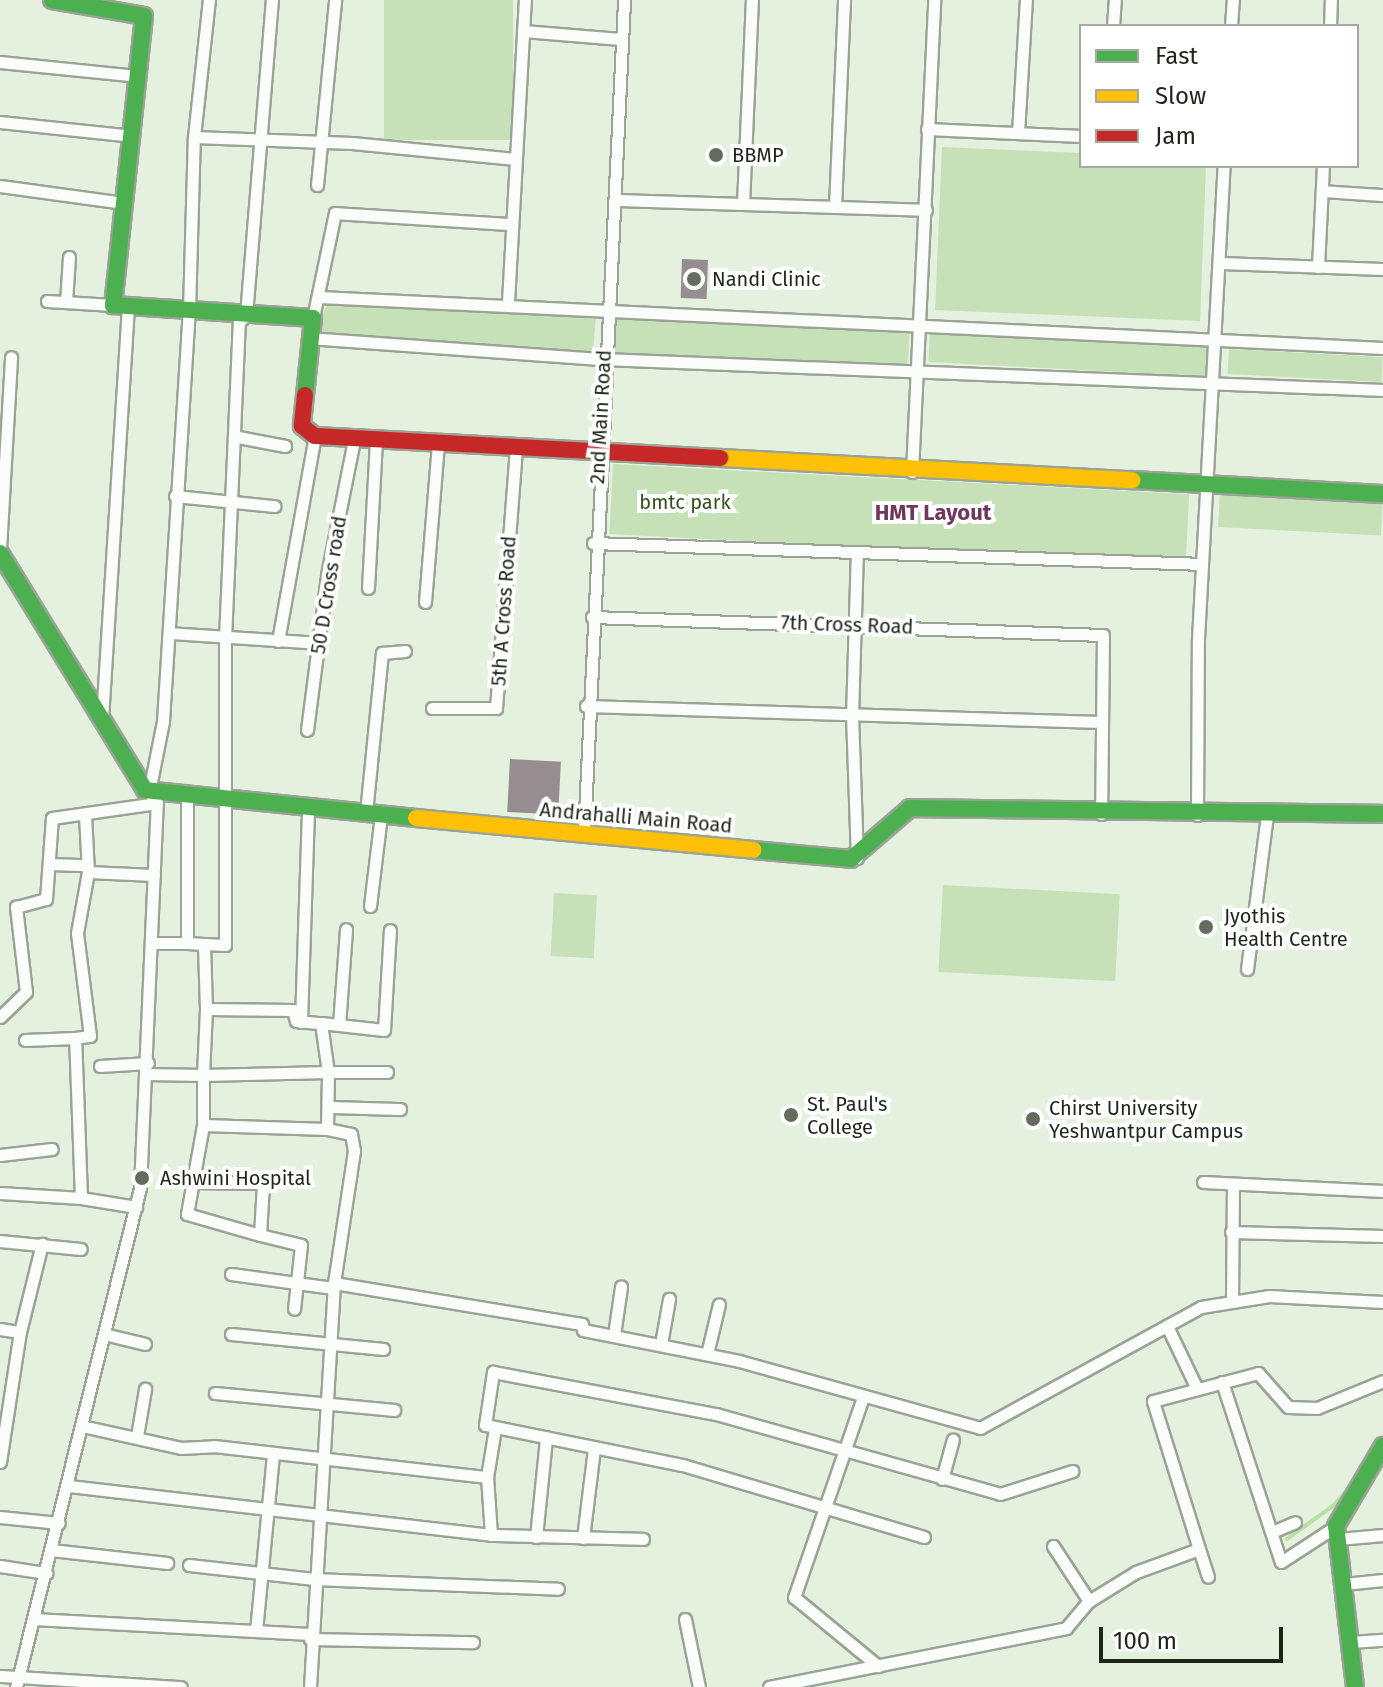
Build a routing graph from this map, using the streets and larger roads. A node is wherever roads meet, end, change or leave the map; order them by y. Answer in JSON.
{"nodes":[{"id":1,"x":52,"y":0,"type":"edge"},
{"id":2,"x":209,"y":0,"type":"edge"},
{"id":3,"x":272,"y":0,"type":"edge"},
{"id":4,"x":335,"y":0,"type":"edge"},
{"id":5,"x":525,"y":0,"type":"edge"},
{"id":6,"x":624,"y":0,"type":"edge"},
{"id":7,"x":752,"y":0,"type":"edge"},
{"id":8,"x":844,"y":0,"type":"edge"},
{"id":9,"x":934,"y":0,"type":"edge"},
{"id":10,"x":1026,"y":0,"type":"edge"},
{"id":11,"x":1115,"y":0,"type":"edge"},
{"id":12,"x":1233,"y":0,"type":"edge"},
{"id":13,"x":1331,"y":0,"type":"edge"},
{"id":14,"x":1113,"y":24,"type":"edge"},
{"id":15,"x":1231,"y":24,"type":"edge"},
{"id":16,"x":1330,"y":24,"type":"edge"},
{"id":17,"x":523,"y":31,"type":"junction"},
{"id":18,"x":621,"y":39,"type":"junction"},
{"id":19,"x":0,"y":62,"type":"edge"},
{"id":20,"x":139,"y":76,"type":"junction"},
{"id":21,"x":0,"y":122,"type":"edge"},
{"id":22,"x":927,"y":129,"type":"junction"},
{"id":23,"x":1018,"y":133,"type":"junction"},
{"id":24,"x":133,"y":136,"type":"junction"},
{"id":25,"x":1079,"y":136,"type":"edge"},
{"id":26,"x":194,"y":137,"type":"junction"},
{"id":27,"x":257,"y":138,"type":"junction"},
{"id":28,"x":320,"y":141,"type":"junction"},
{"id":29,"x":515,"y":159,"type":"junction"},
{"id":30,"x":1224,"y":168,"type":"edge"},
{"id":31,"x":1323,"y":168,"type":"edge"},
{"id":32,"x":317,"y":185,"type":"dead end"},
{"id":33,"x":0,"y":186,"type":"edge"},
{"id":34,"x":1322,"y":191,"type":"junction"},
{"id":35,"x":1383,"y":195,"type":"edge"},
{"id":36,"x":615,"y":200,"type":"junction"},
{"id":37,"x":124,"y":203,"type":"junction"},
{"id":38,"x":743,"y":204,"type":"junction"},
{"id":39,"x":835,"y":207,"type":"junction"},
{"id":40,"x":926,"y":210,"type":"junction"},
{"id":41,"x":511,"y":224,"type":"junction"},
{"id":42,"x":69,"y":257,"type":"dead end"},
{"id":43,"x":1220,"y":263,"type":"junction"},
{"id":44,"x":1318,"y":267,"type":"junction"},
{"id":45,"x":1383,"y":269,"type":"edge"},
{"id":46,"x":319,"y":297,"type":"junction"},
{"id":47,"x":47,"y":301,"type":"dead end"},
{"id":48,"x":66,"y":302,"type":"junction"},
{"id":49,"x":508,"y":302,"type":"junction"},
{"id":50,"x":121,"y":305,"type":"junction"},
{"id":51,"x":607,"y":308,"type":"junction"},
{"id":52,"x":189,"y":311,"type":"junction"},
{"id":53,"x":246,"y":315,"type":"junction"},
{"id":54,"x":313,"y":318,"type":"junction"},
{"id":55,"x":918,"y":323,"type":"junction"},
{"id":56,"x":308,"y":338,"type":"junction"},
{"id":57,"x":1216,"y":339,"type":"junction"},
{"id":58,"x":1383,"y":348,"type":"edge"},
{"id":59,"x":11,"y":357,"type":"dead end"},
{"id":60,"x":603,"y":359,"type":"junction"},
{"id":61,"x":915,"y":371,"type":"junction"},
{"id":62,"x":1213,"y":384,"type":"junction"},
{"id":63,"x":1383,"y":390,"type":"edge"},
{"id":64,"x":315,"y":436,"type":"junction"},
{"id":65,"x":238,"y":437,"type":"junction"},
{"id":66,"x":354,"y":440,"type":"junction"},
{"id":67,"x":376,"y":441,"type":"junction"},
{"id":68,"x":438,"y":445,"type":"junction"},
{"id":69,"x":285,"y":446,"type":"dead end"},
{"id":70,"x":516,"y":450,"type":"junction"},
{"id":71,"x":599,"y":455,"type":"junction"},
{"id":72,"x":912,"y":472,"type":"junction"},
{"id":73,"x":1209,"y":487,"type":"junction"},
{"id":74,"x":1383,"y":494,"type":"edge"},
{"id":75,"x":175,"y":496,"type":"junction"},
{"id":76,"x":234,"y":502,"type":"junction"},
{"id":77,"x":274,"y":506,"type":"dead end"},
{"id":78,"x":593,"y":543,"type":"junction"},
{"id":79,"x":0,"y":551,"type":"edge"},
{"id":80,"x":857,"y":553,"type":"junction"},
{"id":81,"x":1202,"y":564,"type":"junction"},
{"id":82,"x":368,"y":588,"type":"dead end"},
{"id":83,"x":425,"y":602,"type":"dead end"},
{"id":84,"x":592,"y":617,"type":"junction"},
{"id":85,"x":853,"y":625,"type":"junction"},
{"id":86,"x":169,"y":633,"type":"junction"},
{"id":87,"x":225,"y":639,"type":"junction"},
{"id":88,"x":278,"y":641,"type":"junction"},
{"id":89,"x":319,"y":643,"type":"junction"},
{"id":90,"x":405,"y":651,"type":"dead end"},
{"id":91,"x":586,"y":706,"type":"junction"},
{"id":92,"x":432,"y":708,"type":"dead end"},
{"id":93,"x":852,"y":717,"type":"junction"},
{"id":94,"x":102,"y":719,"type":"junction"},
{"id":95,"x":1101,"y":722,"type":"junction"},
{"id":96,"x":307,"y":730,"type":"dead end"},
{"id":97,"x":187,"y":797,"type":"junction"},
{"id":98,"x":153,"y":798,"type":"junction"},
{"id":99,"x":223,"y":800,"type":"junction"},
{"id":100,"x":308,"y":808,"type":"junction"},
{"id":101,"x":374,"y":814,"type":"junction"},
{"id":102,"x":1101,"y":814,"type":"junction"},
{"id":103,"x":1383,"y":814,"type":"edge"},
{"id":104,"x":85,"y":815,"type":"junction"},
{"id":105,"x":1197,"y":815,"type":"junction"},
{"id":106,"x":1267,"y":815,"type":"junction"},
{"id":107,"x":584,"y":834,"type":"junction"},
{"id":108,"x":857,"y":858,"type":"junction"},
{"id":109,"x":49,"y":864,"type":"junction"},
{"id":110,"x":88,"y":869,"type":"junction"},
{"id":111,"x":154,"y":875,"type":"junction"},
{"id":112,"x":370,"y":906,"type":"dead end"},
{"id":113,"x":346,"y":929,"type":"dead end"},
{"id":114,"x":390,"y":930,"type":"dead end"},
{"id":115,"x":152,"y":943,"type":"junction"},
{"id":116,"x":187,"y":943,"type":"junction"},
{"id":117,"x":204,"y":944,"type":"junction"},
{"id":118,"x":1247,"y":969,"type":"dead end"},
{"id":119,"x":206,"y":1009,"type":"junction"},
{"id":120,"x":0,"y":1017,"type":"edge"},
{"id":121,"x":301,"y":1022,"type":"junction"},
{"id":122,"x":321,"y":1023,"type":"junction"},
{"id":123,"x":339,"y":1025,"type":"junction"},
{"id":124,"x":75,"y":1038,"type":"junction"},
{"id":125,"x":25,"y":1040,"type":"dead end"},
{"id":126,"x":100,"y":1066,"type":"dead end"},
{"id":127,"x":148,"y":1068,"type":"junction"},
{"id":128,"x":328,"y":1072,"type":"junction"},
{"id":129,"x":387,"y":1072,"type":"dead end"},
{"id":130,"x":203,"y":1075,"type":"junction"},
{"id":131,"x":329,"y":1107,"type":"junction"},
{"id":132,"x":400,"y":1109,"type":"dead end"},
{"id":133,"x":203,"y":1125,"type":"junction"},
{"id":134,"x":327,"y":1129,"type":"junction"},
{"id":135,"x":52,"y":1149,"type":"dead end"},
{"id":136,"x":0,"y":1155,"type":"edge"},
{"id":137,"x":193,"y":1182,"type":"junction"},
{"id":138,"x":1203,"y":1182,"type":"dead end"},
{"id":139,"x":1233,"y":1184,"type":"junction"},
{"id":140,"x":1383,"y":1191,"type":"edge"},
{"id":141,"x":0,"y":1193,"type":"edge"},
{"id":142,"x":81,"y":1198,"type":"junction"},
{"id":143,"x":136,"y":1207,"type":"junction"},
{"id":144,"x":1231,"y":1232,"type":"junction"},
{"id":145,"x":260,"y":1235,"type":"junction"},
{"id":146,"x":1383,"y":1236,"type":"edge"},
{"id":147,"x":0,"y":1241,"type":"edge"},
{"id":148,"x":42,"y":1244,"type":"junction"},
{"id":149,"x":81,"y":1249,"type":"dead end"},
{"id":150,"x":231,"y":1274,"type":"dead end"},
{"id":151,"x":297,"y":1283,"type":"junction"},
{"id":152,"x":334,"y":1285,"type":"junction"},
{"id":153,"x":621,"y":1287,"type":"dead end"},
{"id":154,"x":669,"y":1299,"type":"dead end"},
{"id":155,"x":1232,"y":1300,"type":"junction"},
{"id":156,"x":1383,"y":1302,"type":"edge"},
{"id":157,"x":719,"y":1304,"type":"dead end"},
{"id":158,"x":294,"y":1309,"type":"dead end"},
{"id":159,"x":1167,"y":1326,"type":"junction"},
{"id":160,"x":0,"y":1329,"type":"edge"},
{"id":161,"x":20,"y":1332,"type":"junction"},
{"id":162,"x":104,"y":1334,"type":"junction"},
{"id":163,"x":231,"y":1334,"type":"dead end"},
{"id":164,"x":614,"y":1335,"type":"junction"},
{"id":165,"x":145,"y":1344,"type":"dead end"},
{"id":166,"x":330,"y":1344,"type":"junction"},
{"id":167,"x":661,"y":1344,"type":"junction"},
{"id":168,"x":383,"y":1349,"type":"dead end"},
{"id":169,"x":707,"y":1354,"type":"junction"},
{"id":170,"x":1383,"y":1381,"type":"edge"},
{"id":171,"x":1222,"y":1382,"type":"junction"},
{"id":172,"x":145,"y":1389,"type":"dead end"},
{"id":173,"x":1197,"y":1389,"type":"junction"},
{"id":174,"x":215,"y":1393,"type":"dead end"},
{"id":175,"x":5,"y":1394,"type":"edge"},
{"id":176,"x":863,"y":1397,"type":"junction"},
{"id":177,"x":325,"y":1403,"type":"junction"},
{"id":178,"x":394,"y":1410,"type":"dead end"},
{"id":179,"x":82,"y":1426,"type":"junction"},
{"id":180,"x":495,"y":1428,"type":"junction"},
{"id":181,"x":137,"y":1436,"type":"junction"},
{"id":182,"x":546,"y":1438,"type":"junction"},
{"id":183,"x":953,"y":1439,"type":"dead end"},
{"id":184,"x":1383,"y":1446,"type":"edge"},
{"id":185,"x":1,"y":1448,"type":"edge"},
{"id":186,"x":594,"y":1448,"type":"junction"},
{"id":187,"x":847,"y":1450,"type":"junction"},
{"id":188,"x":273,"y":1456,"type":"junction"},
{"id":189,"x":0,"y":1462,"type":"edge"},
{"id":190,"x":321,"y":1462,"type":"junction"},
{"id":191,"x":1072,"y":1471,"type":"dead end"},
{"id":192,"x":487,"y":1477,"type":"junction"},
{"id":193,"x":942,"y":1479,"type":"junction"},
{"id":194,"x":69,"y":1486,"type":"junction"},
{"id":195,"x":826,"y":1508,"type":"junction"},
{"id":196,"x":266,"y":1514,"type":"junction"},
{"id":197,"x":0,"y":1517,"type":"edge"},
{"id":198,"x":320,"y":1518,"type":"junction"},
{"id":199,"x":1295,"y":1522,"type":"dead end"},
{"id":200,"x":59,"y":1523,"type":"junction"},
{"id":201,"x":1272,"y":1532,"type":"junction"},
{"id":202,"x":1337,"y":1532,"type":"junction"},
{"id":203,"x":491,"y":1535,"type":"junction"},
{"id":204,"x":1383,"y":1535,"type":"edge"},
{"id":205,"x":536,"y":1537,"type":"junction"},
{"id":206,"x":924,"y":1537,"type":"dead end"},
{"id":207,"x":583,"y":1538,"type":"junction"},
{"id":208,"x":643,"y":1539,"type":"dead end"},
{"id":209,"x":1053,"y":1546,"type":"dead end"},
{"id":210,"x":1199,"y":1549,"type":"junction"},
{"id":211,"x":51,"y":1550,"type":"junction"},
{"id":212,"x":167,"y":1563,"type":"dead end"},
{"id":213,"x":189,"y":1565,"type":"dead end"},
{"id":214,"x":0,"y":1566,"type":"edge"},
{"id":215,"x":46,"y":1573,"type":"junction"},
{"id":216,"x":261,"y":1573,"type":"junction"},
{"id":217,"x":1208,"y":1577,"type":"dead end"},
{"id":218,"x":314,"y":1579,"type":"junction"},
{"id":219,"x":1383,"y":1580,"type":"edge"},
{"id":220,"x":1344,"y":1584,"type":"junction"},
{"id":221,"x":558,"y":1589,"type":"dead end"},
{"id":222,"x":1089,"y":1601,"type":"junction"},
{"id":223,"x":34,"y":1619,"type":"junction"},
{"id":224,"x":685,"y":1619,"type":"dead end"},
{"id":225,"x":256,"y":1631,"type":"junction"},
{"id":226,"x":310,"y":1637,"type":"junction"},
{"id":227,"x":1383,"y":1640,"type":"edge"},
{"id":228,"x":473,"y":1642,"type":"dead end"},
{"id":229,"x":1351,"y":1642,"type":"junction"},
{"id":230,"x":878,"y":1666,"type":"junction"},
{"id":231,"x":0,"y":1676,"type":"edge"},
{"id":232,"x":16,"y":1682,"type":"edge"},
{"id":233,"x":181,"y":1687,"type":"edge"},
{"id":234,"x":310,"y":1687,"type":"edge"},
{"id":235,"x":699,"y":1687,"type":"edge"},
{"id":236,"x":769,"y":1687,"type":"edge"},
{"id":237,"x":1355,"y":1687,"type":"edge"}],
"edges":[{"from":1,"to":20,"type":"street"},
{"from":2,"to":26,"type":"street"},
{"from":3,"to":27,"type":"street"},
{"from":4,"to":28,"type":"street"},
{"from":5,"to":17,"type":"street"},
{"from":6,"to":18,"type":"street","name":"2nd Main Road"},
{"from":7,"to":38,"type":"street"},
{"from":8,"to":39,"type":"street"},
{"from":9,"to":22,"type":"street"},
{"from":10,"to":23,"type":"street"},
{"from":11,"to":14,"type":"street"},
{"from":12,"to":15,"type":"street"},
{"from":13,"to":16,"type":"street"},
{"from":17,"to":18,"type":"street"},
{"from":17,"to":29,"type":"street"},
{"from":18,"to":36,"type":"street","name":"2nd Main Road"},
{"from":19,"to":20,"type":"street"},
{"from":20,"to":24,"type":"street"},
{"from":21,"to":24,"type":"street"},
{"from":22,"to":23,"type":"street"},
{"from":22,"to":40,"type":"street"},
{"from":23,"to":25,"type":"street"},
{"from":24,"to":37,"type":"street"},
{"from":26,"to":27,"type":"street"},
{"from":26,"to":52,"type":"street"},
{"from":27,"to":28,"type":"street"},
{"from":27,"to":53,"type":"street"},
{"from":28,"to":29,"type":"street"},
{"from":28,"to":32,"type":"street"},
{"from":29,"to":41,"type":"street"},
{"from":30,"to":43,"type":"street"},
{"from":31,"to":34,"type":"street"},
{"from":33,"to":37,"type":"street"},
{"from":34,"to":35,"type":"street"},
{"from":34,"to":44,"type":"street"},
{"from":36,"to":38,"type":"street"},
{"from":36,"to":51,"type":"street","name":"2nd Main Road"},
{"from":37,"to":50,"type":"street"},
{"from":38,"to":39,"type":"street"},
{"from":39,"to":40,"type":"street"},
{"from":40,"to":55,"type":"street"},
{"from":41,"to":46,"type":"street"},
{"from":41,"to":49,"type":"street"},
{"from":42,"to":48,"type":"street"},
{"from":43,"to":44,"type":"street"},
{"from":43,"to":57,"type":"street"},
{"from":44,"to":45,"type":"street"},
{"from":46,"to":49,"type":"street"},
{"from":46,"to":54,"type":"street"},
{"from":47,"to":48,"type":"street"},
{"from":48,"to":50,"type":"street"},
{"from":49,"to":51,"type":"street"},
{"from":50,"to":52,"type":"street"},
{"from":50,"to":94,"type":"street"},
{"from":51,"to":55,"type":"street"},
{"from":51,"to":60,"type":"street","name":"2nd Main Road"},
{"from":52,"to":53,"type":"street"},
{"from":52,"to":75,"type":"street"},
{"from":53,"to":54,"type":"street"},
{"from":53,"to":65,"type":"street"},
{"from":54,"to":56,"type":"street"},
{"from":55,"to":57,"type":"street"},
{"from":55,"to":61,"type":"street"},
{"from":56,"to":60,"type":"street"},
{"from":56,"to":64,"type":"street"},
{"from":57,"to":58,"type":"street"},
{"from":57,"to":62,"type":"street"},
{"from":59,"to":79,"type":"street"},
{"from":60,"to":61,"type":"street"},
{"from":60,"to":71,"type":"street","name":"2nd Main Road"},
{"from":61,"to":62,"type":"street"},
{"from":61,"to":72,"type":"street"},
{"from":62,"to":63,"type":"street"},
{"from":62,"to":73,"type":"street"},
{"from":64,"to":66,"type":"street"},
{"from":64,"to":88,"type":"street"},
{"from":65,"to":69,"type":"street"},
{"from":65,"to":76,"type":"street"},
{"from":66,"to":67,"type":"street"},
{"from":66,"to":89,"type":"street","name":"50 D Cross road"},
{"from":67,"to":68,"type":"street"},
{"from":67,"to":82,"type":"street"},
{"from":68,"to":70,"type":"street"},
{"from":68,"to":83,"type":"street"},
{"from":70,"to":71,"type":"street"},
{"from":70,"to":92,"type":"street","name":"5th A Cross Road"},
{"from":71,"to":72,"type":"street"},
{"from":71,"to":78,"type":"street","name":"2nd Main Road"},
{"from":72,"to":73,"type":"street"},
{"from":73,"to":74,"type":"street"},
{"from":73,"to":81,"type":"street"},
{"from":75,"to":76,"type":"street"},
{"from":75,"to":86,"type":"street"},
{"from":76,"to":77,"type":"street"},
{"from":76,"to":87,"type":"street"},
{"from":78,"to":80,"type":"street"},
{"from":78,"to":84,"type":"street","name":"2nd Main Road"},
{"from":79,"to":94,"type":"street"},
{"from":80,"to":81,"type":"street"},
{"from":80,"to":85,"type":"street"},
{"from":81,"to":105,"type":"street"},
{"from":84,"to":85,"type":"street","name":"7th Cross Road"},
{"from":84,"to":91,"type":"street","name":"2nd Main Road"},
{"from":85,"to":93,"type":"street"},
{"from":85,"to":95,"type":"street","name":"7th Cross Road"},
{"from":86,"to":87,"type":"street"},
{"from":86,"to":98,"type":"street"},
{"from":87,"to":88,"type":"street"},
{"from":87,"to":99,"type":"street"},
{"from":88,"to":89,"type":"street"},
{"from":89,"to":96,"type":"street","name":"50 D Cross road"},
{"from":90,"to":101,"type":"street"},
{"from":91,"to":93,"type":"street"},
{"from":91,"to":107,"type":"street","name":"2nd Main Road"},
{"from":93,"to":95,"type":"street"},
{"from":93,"to":108,"type":"street"},
{"from":94,"to":98,"type":"street"},
{"from":95,"to":102,"type":"street"},
{"from":97,"to":98,"type":"street","name":"Andrahalli Main Road"},
{"from":97,"to":99,"type":"street","name":"Andrahalli Main Road"},
{"from":97,"to":116,"type":"street"},
{"from":98,"to":104,"type":"street"},
{"from":98,"to":111,"type":"street"},
{"from":99,"to":100,"type":"street","name":"Andrahalli Main Road"},
{"from":99,"to":117,"type":"street"},
{"from":100,"to":101,"type":"street","name":"Andrahalli Main Road"},
{"from":100,"to":121,"type":"street"},
{"from":101,"to":107,"type":"street","name":"Andrahalli Main Road"},
{"from":101,"to":112,"type":"street"},
{"from":102,"to":105,"type":"street"},
{"from":102,"to":108,"type":"street"},
{"from":103,"to":106,"type":"street"},
{"from":104,"to":109,"type":"street"},
{"from":104,"to":110,"type":"street"},
{"from":105,"to":106,"type":"street"},
{"from":106,"to":118,"type":"street"},
{"from":107,"to":108,"type":"street","name":"Andrahalli Main Road"},
{"from":109,"to":110,"type":"street"},
{"from":109,"to":120,"type":"street"},
{"from":110,"to":111,"type":"street"},
{"from":110,"to":124,"type":"street"},
{"from":111,"to":115,"type":"street"},
{"from":113,"to":123,"type":"street"},
{"from":114,"to":123,"type":"street"},
{"from":115,"to":116,"type":"street"},
{"from":115,"to":127,"type":"street"},
{"from":116,"to":117,"type":"street"},
{"from":117,"to":119,"type":"street"},
{"from":119,"to":121,"type":"street"},
{"from":119,"to":130,"type":"street"},
{"from":121,"to":122,"type":"street"},
{"from":122,"to":123,"type":"street"},
{"from":122,"to":128,"type":"street"},
{"from":124,"to":125,"type":"street"},
{"from":124,"to":142,"type":"street"},
{"from":126,"to":127,"type":"street"},
{"from":127,"to":130,"type":"street"},
{"from":127,"to":143,"type":"street"},
{"from":128,"to":129,"type":"street"},
{"from":128,"to":130,"type":"street"},
{"from":128,"to":131,"type":"street"},
{"from":130,"to":133,"type":"street"},
{"from":131,"to":132,"type":"street"},
{"from":131,"to":134,"type":"street"},
{"from":133,"to":134,"type":"street"},
{"from":133,"to":137,"type":"street"},
{"from":134,"to":152,"type":"street"},
{"from":135,"to":136,"type":"street"},
{"from":137,"to":145,"type":"street"},
{"from":137,"to":145,"type":"street"},
{"from":138,"to":139,"type":"street"},
{"from":139,"to":140,"type":"street"},
{"from":139,"to":144,"type":"street"},
{"from":141,"to":142,"type":"street"},
{"from":142,"to":143,"type":"street"},
{"from":143,"to":162,"type":"street"},
{"from":144,"to":146,"type":"street"},
{"from":144,"to":155,"type":"street"},
{"from":145,"to":151,"type":"street"},
{"from":147,"to":148,"type":"street"},
{"from":148,"to":149,"type":"street"},
{"from":148,"to":161,"type":"street"},
{"from":150,"to":151,"type":"street"},
{"from":151,"to":152,"type":"street"},
{"from":151,"to":158,"type":"street"},
{"from":152,"to":164,"type":"street"},
{"from":152,"to":166,"type":"street"},
{"from":153,"to":164,"type":"street"},
{"from":154,"to":167,"type":"street"},
{"from":155,"to":156,"type":"street"},
{"from":155,"to":159,"type":"street"},
{"from":157,"to":169,"type":"street"},
{"from":159,"to":173,"type":"street"},
{"from":159,"to":176,"type":"street"},
{"from":160,"to":161,"type":"street"},
{"from":161,"to":175,"type":"street"},
{"from":162,"to":165,"type":"street"},
{"from":162,"to":179,"type":"street"},
{"from":163,"to":166,"type":"street"},
{"from":164,"to":167,"type":"street"},
{"from":166,"to":168,"type":"street"},
{"from":166,"to":177,"type":"street"},
{"from":167,"to":169,"type":"street"},
{"from":169,"to":176,"type":"street"},
{"from":170,"to":171,"type":"street"},
{"from":171,"to":173,"type":"street"},
{"from":171,"to":201,"type":"street"},
{"from":172,"to":181,"type":"street"},
{"from":173,"to":210,"type":"street"},
{"from":174,"to":177,"type":"street"},
{"from":175,"to":185,"type":"street"},
{"from":176,"to":187,"type":"street"},
{"from":177,"to":178,"type":"street"},
{"from":177,"to":190,"type":"street"},
{"from":179,"to":181,"type":"street"},
{"from":179,"to":194,"type":"street"},
{"from":180,"to":182,"type":"street"},
{"from":180,"to":187,"type":"street"},
{"from":180,"to":192,"type":"street"},
{"from":181,"to":188,"type":"street"},
{"from":182,"to":186,"type":"street"},
{"from":182,"to":205,"type":"street"},
{"from":183,"to":193,"type":"street"},
{"from":184,"to":202,"type":"street"},
{"from":185,"to":189,"type":"street"},
{"from":186,"to":195,"type":"street"},
{"from":186,"to":207,"type":"street"},
{"from":187,"to":193,"type":"street"},
{"from":187,"to":195,"type":"street"},
{"from":188,"to":190,"type":"street"},
{"from":188,"to":196,"type":"street"},
{"from":190,"to":192,"type":"street"},
{"from":190,"to":198,"type":"street"},
{"from":191,"to":193,"type":"street"},
{"from":192,"to":203,"type":"street"},
{"from":194,"to":196,"type":"street"},
{"from":194,"to":200,"type":"street"},
{"from":195,"to":206,"type":"street"},
{"from":195,"to":230,"type":"street"},
{"from":196,"to":198,"type":"street"},
{"from":196,"to":216,"type":"street"},
{"from":197,"to":200,"type":"street"},
{"from":198,"to":203,"type":"street"},
{"from":198,"to":218,"type":"street"},
{"from":199,"to":201,"type":"street"},
{"from":200,"to":211,"type":"street"},
{"from":201,"to":202,"type":"street"},
{"from":202,"to":204,"type":"street"},
{"from":202,"to":220,"type":"street"},
{"from":203,"to":205,"type":"street"},
{"from":205,"to":207,"type":"street"},
{"from":207,"to":208,"type":"street"},
{"from":209,"to":222,"type":"street"},
{"from":210,"to":217,"type":"street"},
{"from":210,"to":222,"type":"street"},
{"from":211,"to":212,"type":"street"},
{"from":211,"to":215,"type":"street"},
{"from":213,"to":216,"type":"street"},
{"from":214,"to":215,"type":"street"},
{"from":215,"to":223,"type":"street"},
{"from":216,"to":218,"type":"street"},
{"from":216,"to":225,"type":"street"},
{"from":218,"to":221,"type":"street"},
{"from":218,"to":226,"type":"street"},
{"from":219,"to":220,"type":"street"},
{"from":220,"to":229,"type":"street"},
{"from":222,"to":230,"type":"street"},
{"from":223,"to":225,"type":"street"},
{"from":223,"to":232,"type":"street"},
{"from":224,"to":235,"type":"street"},
{"from":225,"to":226,"type":"street"},
{"from":226,"to":228,"type":"street"},
{"from":226,"to":234,"type":"street"},
{"from":227,"to":229,"type":"street"},
{"from":229,"to":237,"type":"street"},
{"from":230,"to":236,"type":"street"},
{"from":231,"to":232,"type":"street"},
{"from":232,"to":233,"type":"street"}]}
